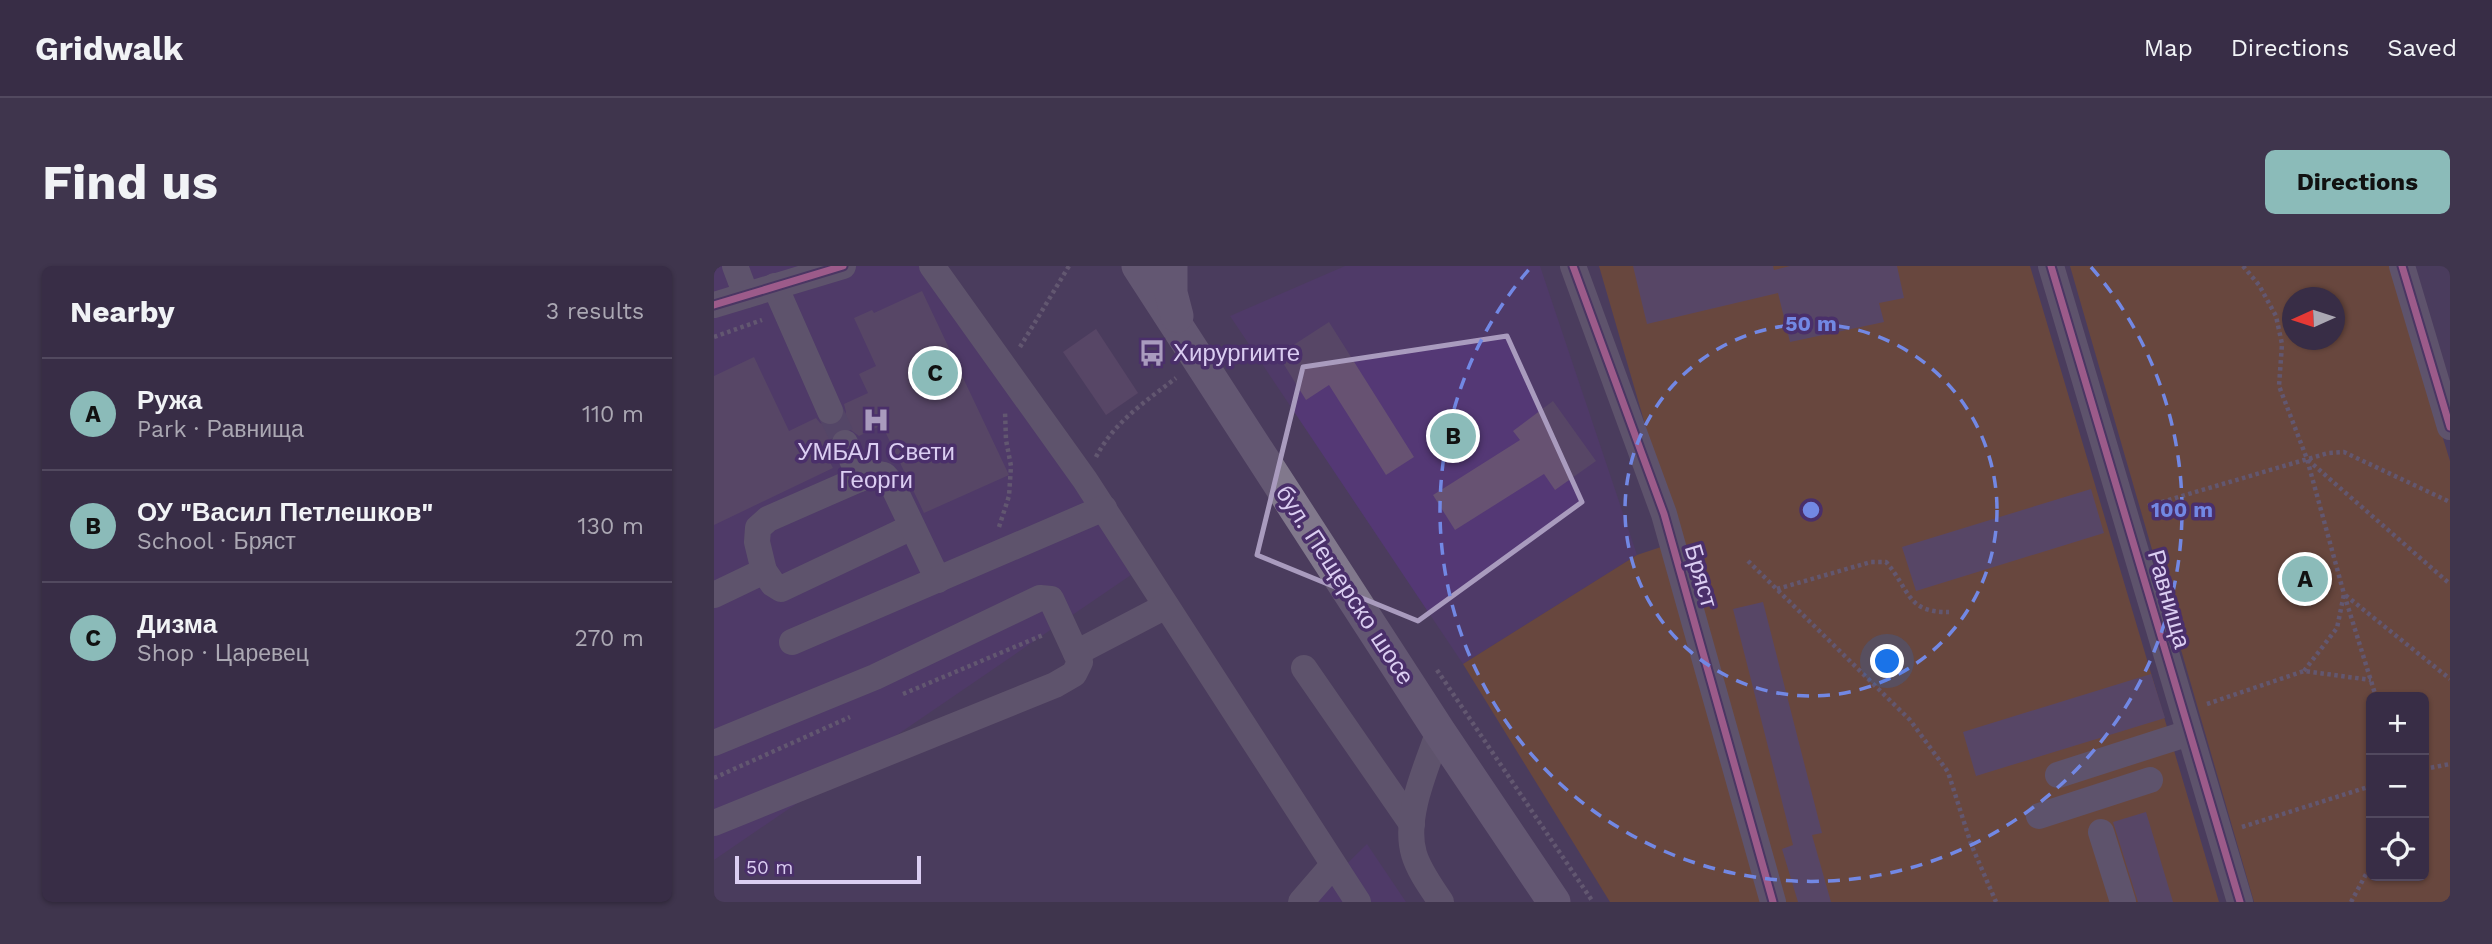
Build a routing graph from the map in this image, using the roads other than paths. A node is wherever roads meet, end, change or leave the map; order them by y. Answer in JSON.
{"nodes":[{"id":1,"x":735,"y":266,"type":"edge"},
{"id":2,"x":843,"y":266,"type":"edge"},
{"id":3,"x":932,"y":266,"type":"edge"},
{"id":4,"x":1138,"y":266,"type":"edge"},
{"id":5,"x":1171,"y":266,"type":"edge"},
{"id":6,"x":1573,"y":266,"type":"edge"},
{"id":7,"x":2051,"y":266,"type":"edge"},
{"id":8,"x":2402,"y":266,"type":"edge"},
{"id":9,"x":775,"y":286,"type":"junction"},
{"id":10,"x":746,"y":295,"type":"junction"},
{"id":11,"x":714,"y":305,"type":"edge"},
{"id":12,"x":1181,"y":332,"type":"junction"},
{"id":13,"x":830,"y":411,"type":"tunnel mouth"},
{"id":14,"x":2450,"y":427,"type":"edge"},
{"id":15,"x":845,"y":443,"type":"tunnel mouth"},
{"id":16,"x":860,"y":479,"type":"junction"},
{"id":17,"x":1104,"y":508,"type":"junction"},
{"id":18,"x":912,"y":527,"type":"junction"},
{"id":19,"x":764,"y":571,"type":"junction"},
{"id":20,"x":938,"y":580,"type":"junction"},
{"id":21,"x":714,"y":595,"type":"edge"},
{"id":22,"x":1166,"y":606,"type":"junction"},
{"id":23,"x":792,"y":642,"type":"dead end"},
{"id":24,"x":1076,"y":653,"type":"junction"},
{"id":25,"x":1304,"y":668,"type":"dead end"},
{"id":26,"x":2186,"y":723,"type":"junction"},
{"id":27,"x":1440,"y":731,"type":"junction"},
{"id":28,"x":714,"y":743,"type":"edge"},
{"id":29,"x":2150,"y":780,"type":"dead end"},
{"id":30,"x":2084,"y":800,"type":"junction"},
{"id":31,"x":2039,"y":816,"type":"dead end"},
{"id":32,"x":714,"y":823,"type":"edge"},
{"id":33,"x":1412,"y":824,"type":"junction"},
{"id":34,"x":2101,"y":832,"type":"dead end"},
{"id":35,"x":1332,"y":865,"type":"junction"},
{"id":36,"x":1547,"y":897,"type":"edge"},
{"id":37,"x":1301,"y":902,"type":"edge"},
{"id":38,"x":1358,"y":902,"type":"edge"},
{"id":39,"x":1441,"y":902,"type":"edge"},
{"id":40,"x":1773,"y":902,"type":"edge"},
{"id":41,"x":2123,"y":902,"type":"edge"},
{"id":42,"x":2240,"y":902,"type":"edge"}],
"edges":[{"from":1,"to":10,"type":"street"},
{"from":2,"to":9,"type":"street"},
{"from":3,"to":17,"type":"street"},
{"from":4,"to":12,"type":"main road","name":"бул. Пещерско шосе"},
{"from":5,"to":12,"type":"main road"},
{"from":6,"to":40,"type":"street","name":"Бряст"},
{"from":7,"to":26,"type":"street","name":"Равнища"},
{"from":8,"to":14,"type":"street"},
{"from":9,"to":10,"type":"street"},
{"from":9,"to":13,"type":"street"},
{"from":10,"to":11,"type":"street"},
{"from":12,"to":27,"type":"main road","name":"бул. Пещерско шосе"},
{"from":15,"to":16,"type":"street"},
{"from":16,"to":18,"type":"street"},
{"from":16,"to":19,"type":"street"},
{"from":17,"to":20,"type":"street"},
{"from":17,"to":22,"type":"street"},
{"from":18,"to":19,"type":"street"},
{"from":18,"to":20,"type":"street"},
{"from":19,"to":21,"type":"street"},
{"from":20,"to":23,"type":"street"},
{"from":22,"to":24,"type":"street"},
{"from":22,"to":35,"type":"street"},
{"from":24,"to":28,"type":"street"},
{"from":24,"to":32,"type":"street"},
{"from":25,"to":33,"type":"street"},
{"from":26,"to":30,"type":"street"},
{"from":26,"to":42,"type":"street","name":"Равнища"},
{"from":27,"to":33,"type":"street"},
{"from":27,"to":36,"type":"main road","name":"бул. Пещерско шосе"},
{"from":29,"to":30,"type":"street"},
{"from":30,"to":31,"type":"street"},
{"from":33,"to":39,"type":"street"},
{"from":34,"to":41,"type":"street"},
{"from":35,"to":37,"type":"street"},
{"from":35,"to":38,"type":"street"}]}
